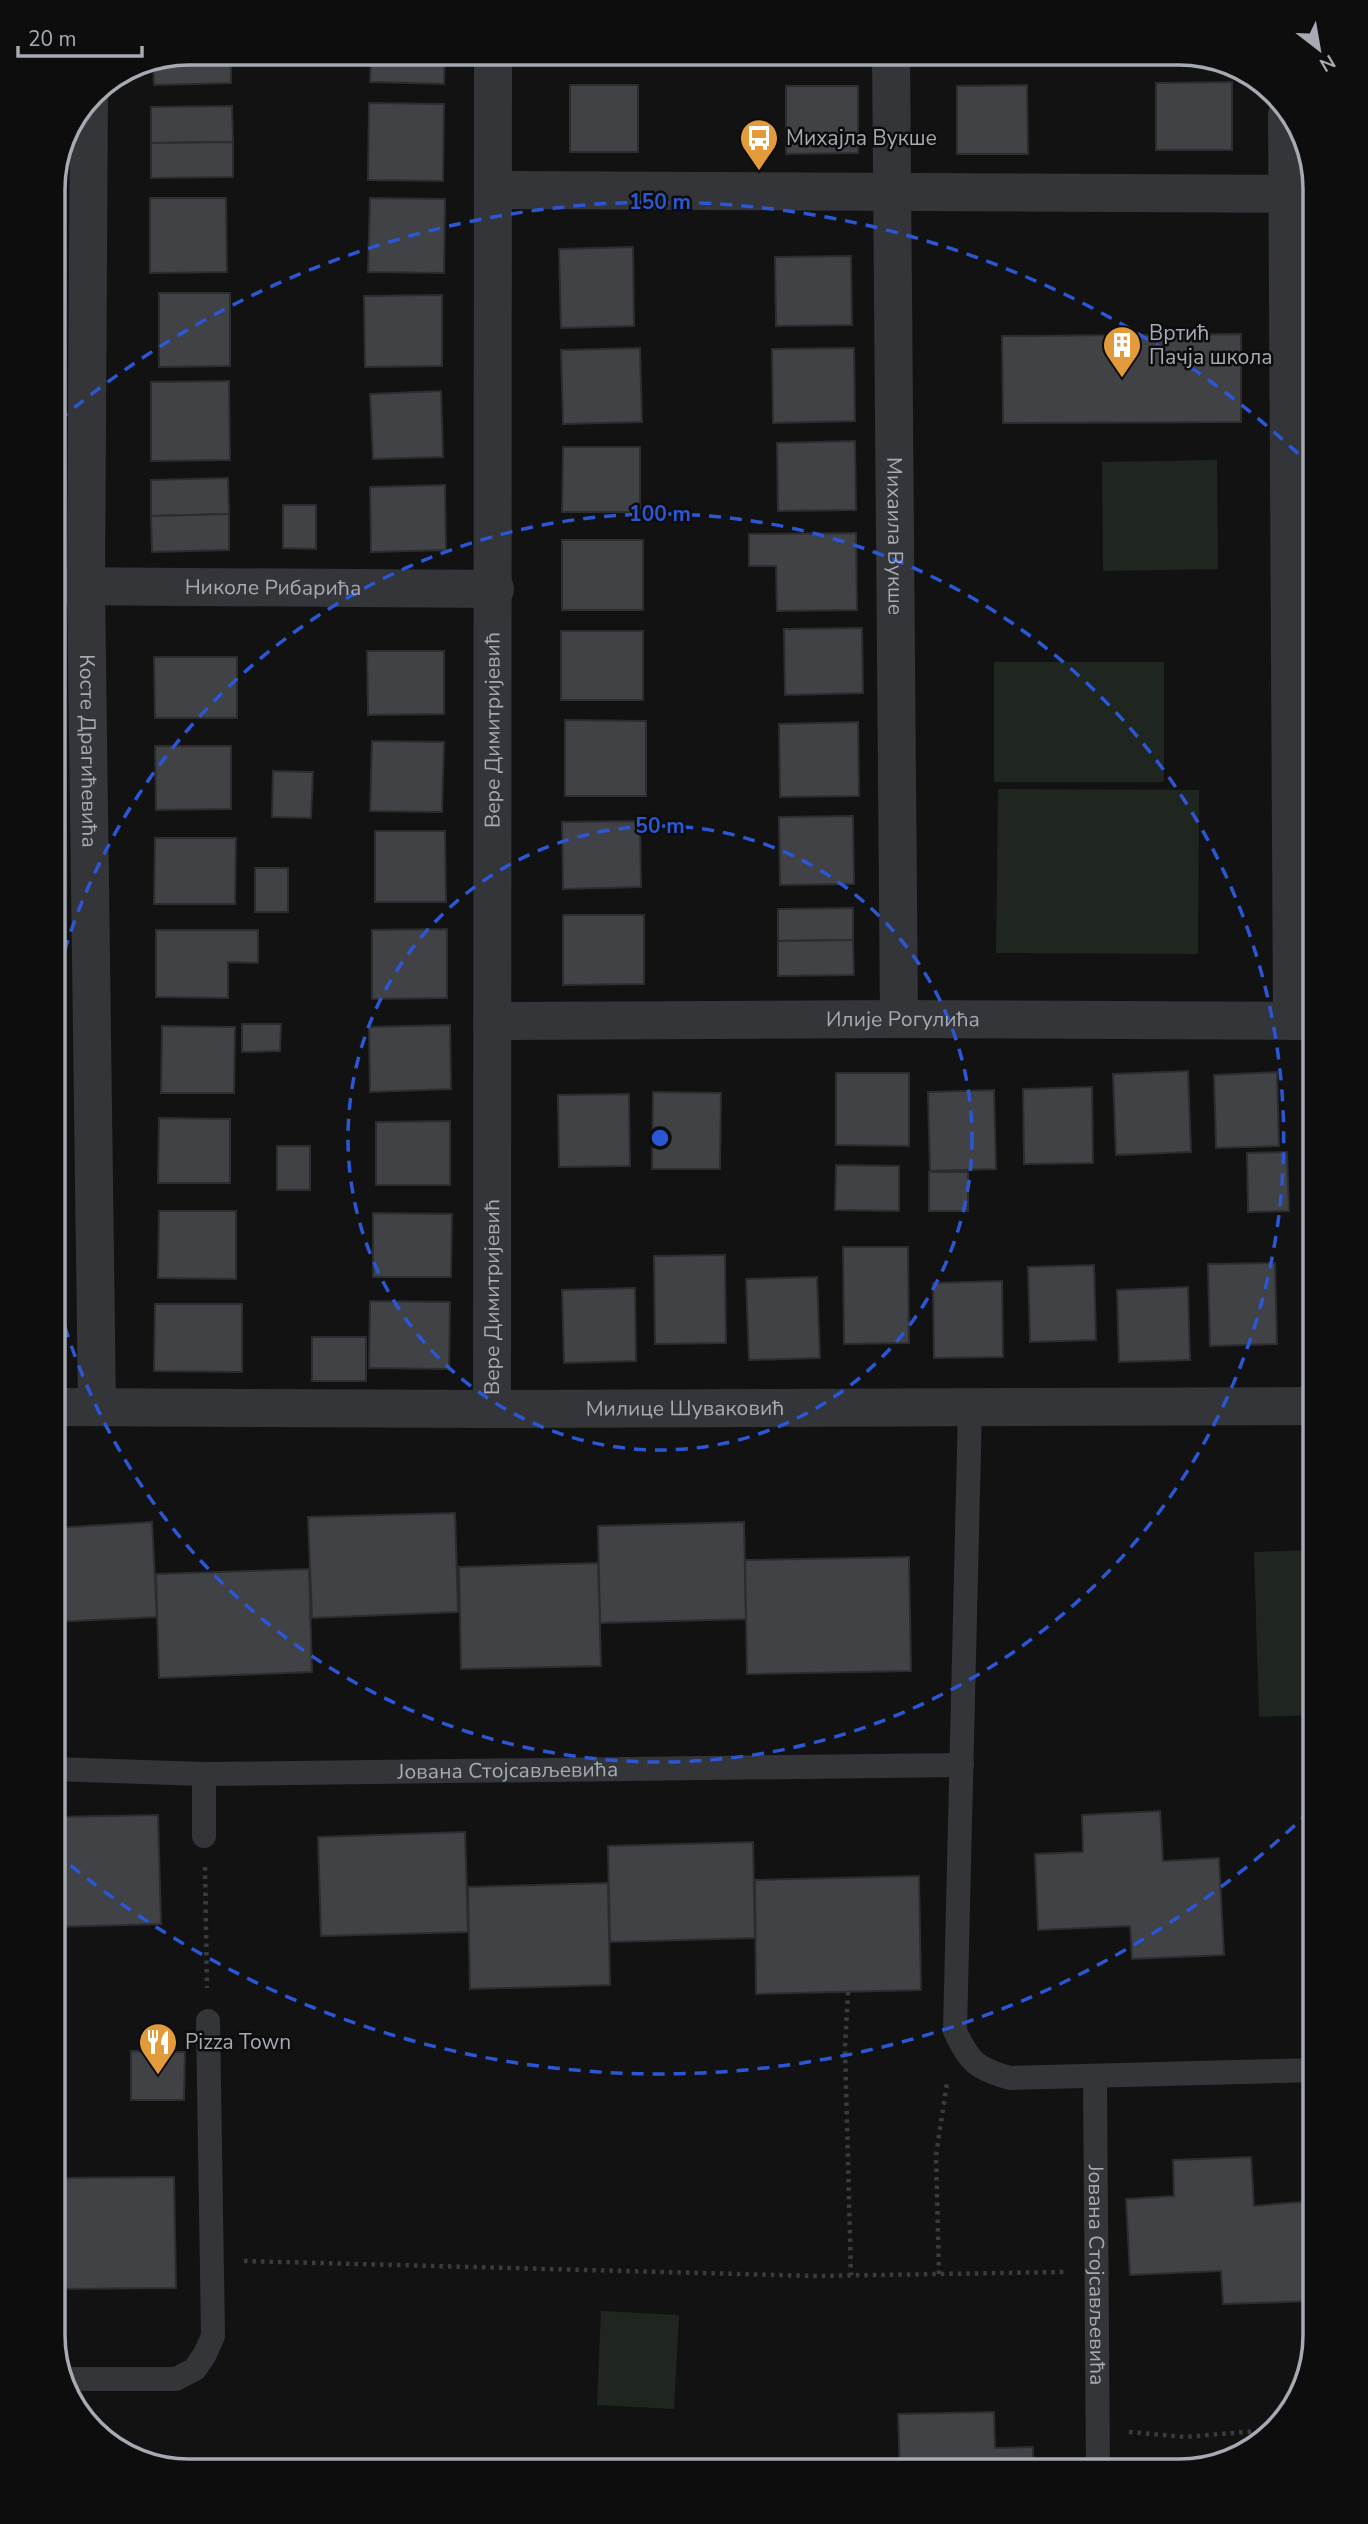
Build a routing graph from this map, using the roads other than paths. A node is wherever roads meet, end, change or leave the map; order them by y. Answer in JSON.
{"nodes":[{"id":1,"x":494,"y":65,"type":"edge"},
{"id":2,"x":891,"y":65,"type":"edge"},
{"id":3,"x":88,"y":116,"type":"edge"},
{"id":4,"x":1290,"y":134,"type":"edge"},
{"id":5,"x":494,"y":190,"type":"junction"},
{"id":6,"x":891,"y":192,"type":"junction"},
{"id":7,"x":1301,"y":194,"type":"edge"},
{"id":8,"x":69,"y":586,"type":"edge"},
{"id":9,"x":495,"y":589,"type":"junction"},
{"id":10,"x":1303,"y":745,"type":"edge"},
{"id":11,"x":899,"y":1019,"type":"junction"},
{"id":12,"x":492,"y":1021,"type":"junction"},
{"id":13,"x":1303,"y":1021,"type":"edge"},
{"id":14,"x":97,"y":1406,"type":"junction"},
{"id":15,"x":1303,"y":1406,"type":"edge"},
{"id":16,"x":65,"y":1407,"type":"edge"},
{"id":17,"x":970,"y":1408,"type":"junction"},
{"id":18,"x":492,"y":1409,"type":"junction"},
{"id":19,"x":962,"y":1765,"type":"junction"},
{"id":20,"x":65,"y":1769,"type":"edge"},
{"id":21,"x":204,"y":1774,"type":"junction"},
{"id":22,"x":204,"y":1836,"type":"road end"},
{"id":23,"x":208,"y":2021,"type":"road end"},
{"id":24,"x":1303,"y":2070,"type":"edge"},
{"id":25,"x":1095,"y":2077,"type":"junction"},
{"id":26,"x":72,"y":2379,"type":"edge"},
{"id":27,"x":1098,"y":2459,"type":"edge"}],
"edges":[{"from":1,"to":5,"type":"street","name":"Вере Димитријевић"},
{"from":2,"to":6,"type":"street","name":"Михаила Вукше"},
{"from":3,"to":8,"type":"street","name":"Косте Драгићевића"},
{"from":4,"to":7,"type":"street"},
{"from":5,"to":6,"type":"street"},
{"from":5,"to":9,"type":"street","name":"Вере Димитријевић"},
{"from":6,"to":7,"type":"street"},
{"from":6,"to":11,"type":"street","name":"Михаила Вукше"},
{"from":7,"to":10,"type":"street"},
{"from":8,"to":9,"type":"street","name":"Николе Рибарића"},
{"from":8,"to":14,"type":"street","name":"Косте Драгићевића"},
{"from":9,"to":12,"type":"street","name":"Вере Димитријевић"},
{"from":11,"to":12,"type":"street","name":"Илије Рогулића"},
{"from":11,"to":13,"type":"street","name":"Илије Рогулића"},
{"from":12,"to":18,"type":"street","name":"Вере Димитријевић"},
{"from":14,"to":16,"type":"street","name":"Милице Шуваковић"},
{"from":14,"to":18,"type":"street","name":"Милице Шуваковић"},
{"from":15,"to":17,"type":"street","name":"Милице Шуваковић"},
{"from":17,"to":18,"type":"street","name":"Милице Шуваковић"},
{"from":17,"to":19,"type":"lane"},
{"from":19,"to":21,"type":"lane","name":"Јована Стојсављевића"},
{"from":19,"to":25,"type":"lane"},
{"from":20,"to":21,"type":"lane","name":"Јована Стојсављевића"},
{"from":21,"to":22,"type":"lane"},
{"from":23,"to":26,"type":"lane"},
{"from":24,"to":25,"type":"lane"},
{"from":25,"to":27,"type":"lane","name":"Јована Стојсављевића"}]}
